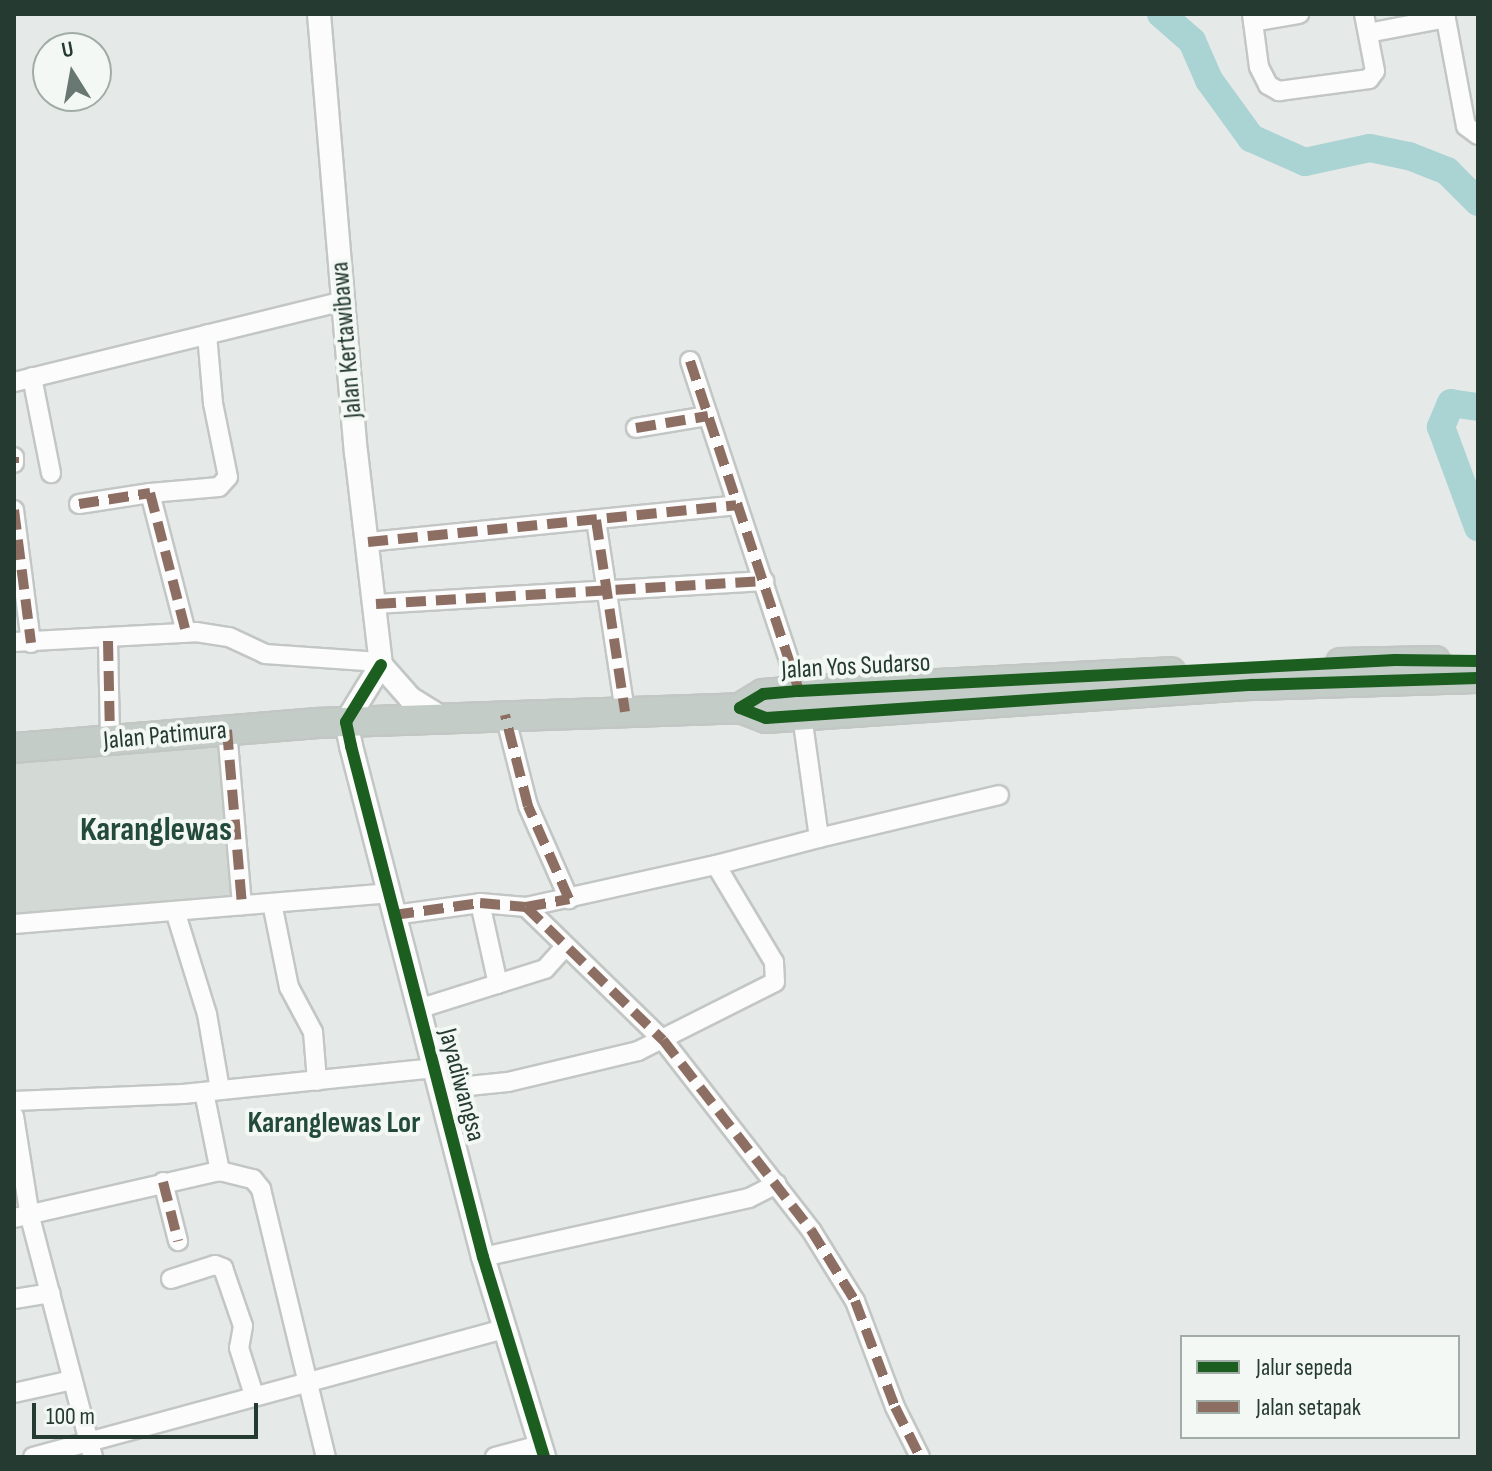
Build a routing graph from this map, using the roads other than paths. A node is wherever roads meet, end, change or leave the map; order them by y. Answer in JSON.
{"nodes":[{"id":1,"x":319,"y":14,"type":"edge"},
{"id":2,"x":1299,"y":14,"type":"edge"},
{"id":3,"x":1364,"y":14,"type":"edge"},
{"id":4,"x":1446,"y":16,"type":"edge"},
{"id":5,"x":1252,"y":18,"type":"edge"},
{"id":6,"x":1368,"y":33,"type":"junction"},
{"id":7,"x":1478,"y":135,"type":"edge"},
{"id":8,"x":344,"y":301,"type":"junction"},
{"id":9,"x":207,"y":334,"type":"junction"},
{"id":10,"x":690,"y":361,"type":"dead end"},
{"id":11,"x":23,"y":380,"type":"edge"},
{"id":12,"x":708,"y":416,"type":"junction"},
{"id":13,"x":636,"y":428,"type":"dead end"},
{"id":14,"x":51,"y":473,"type":"dead end"},
{"id":15,"x":150,"y":493,"type":"junction"},
{"id":16,"x":79,"y":504,"type":"dead end"},
{"id":17,"x":736,"y":505,"type":"junction"},
{"id":18,"x":14,"y":510,"type":"edge"},
{"id":19,"x":596,"y":520,"type":"junction"},
{"id":20,"x":368,"y":542,"type":"junction"},
{"id":21,"x":764,"y":581,"type":"junction"},
{"id":22,"x":608,"y":591,"type":"junction"},
{"id":23,"x":376,"y":604,"type":"junction"},
{"id":24,"x":186,"y":632,"type":"junction"},
{"id":25,"x":108,"y":641,"type":"junction"},
{"id":26,"x":23,"y":643,"type":"edge"},
{"id":27,"x":380,"y":663,"type":"junction"},
{"id":28,"x":1468,"y":670,"type":"edge"},
{"id":29,"x":801,"y":704,"type":"junction"},
{"id":30,"x":625,"y":712,"type":"junction"},
{"id":31,"x":505,"y":715,"type":"junction"},
{"id":32,"x":444,"y":719,"type":"junction"},
{"id":33,"x":346,"y":722,"type":"junction"},
{"id":34,"x":227,"y":730,"type":"junction"},
{"id":35,"x":110,"y":740,"type":"junction"},
{"id":36,"x":14,"y":748,"type":"edge"},
{"id":37,"x":999,"y":795,"type":"dead end"},
{"id":38,"x":819,"y":838,"type":"junction"},
{"id":39,"x":716,"y":865,"type":"junction"},
{"id":40,"x":569,"y":899,"type":"junction"},
{"id":41,"x":272,"y":903,"type":"junction"},
{"id":42,"x":480,"y":903,"type":"junction"},
{"id":43,"x":391,"y":904,"type":"junction"},
{"id":44,"x":242,"y":905,"type":"junction"},
{"id":45,"x":526,"y":907,"type":"junction"},
{"id":46,"x":176,"y":914,"type":"junction"},
{"id":47,"x":14,"y":924,"type":"edge"},
{"id":48,"x":565,"y":947,"type":"junction"},
{"id":49,"x":498,"y":984,"type":"junction"},
{"id":50,"x":418,"y":1009,"type":"junction"},
{"id":51,"x":655,"y":1044,"type":"junction"},
{"id":52,"x":436,"y":1079,"type":"junction"},
{"id":53,"x":317,"y":1081,"type":"junction"},
{"id":54,"x":212,"y":1090,"type":"junction"},
{"id":55,"x":14,"y":1101,"type":"edge"},
{"id":56,"x":14,"y":1116,"type":"edge"},
{"id":57,"x":220,"y":1171,"type":"junction"},
{"id":58,"x":163,"y":1182,"type":"junction"},
{"id":59,"x":777,"y":1184,"type":"junction"},
{"id":60,"x":22,"y":1218,"type":"edge"},
{"id":61,"x":178,"y":1241,"type":"dead end"},
{"id":62,"x":483,"y":1257,"type":"junction"},
{"id":63,"x":171,"y":1279,"type":"dead end"},
{"id":64,"x":51,"y":1293,"type":"junction"},
{"id":65,"x":14,"y":1299,"type":"edge"},
{"id":66,"x":504,"y":1329,"type":"junction"},
{"id":67,"x":309,"y":1379,"type":"junction"},
{"id":68,"x":72,"y":1380,"type":"junction"},
{"id":69,"x":14,"y":1393,"type":"edge"},
{"id":70,"x":254,"y":1395,"type":"junction"},
{"id":71,"x":91,"y":1448,"type":"edge"},
{"id":72,"x":542,"y":1451,"type":"edge"},
{"id":73,"x":33,"y":1457,"type":"edge"},
{"id":74,"x":326,"y":1457,"type":"edge"},
{"id":75,"x":495,"y":1457,"type":"edge"},
{"id":76,"x":920,"y":1457,"type":"edge"}],
"edges":[{"from":1,"to":8,"type":"street","name":"Jalan Kertawibawa"},
{"from":2,"to":5,"type":"street"},
{"from":3,"to":6,"type":"street"},
{"from":4,"to":6,"type":"street"},
{"from":4,"to":7,"type":"street"},
{"from":5,"to":6,"type":"street"},
{"from":8,"to":9,"type":"street"},
{"from":8,"to":20,"type":"street","name":"Jalan Kertawibawa"},
{"from":9,"to":11,"type":"street"},
{"from":9,"to":15,"type":"street"},
{"from":10,"to":12,"type":"street"},
{"from":11,"to":14,"type":"street"},
{"from":12,"to":13,"type":"street"},
{"from":12,"to":17,"type":"street"},
{"from":15,"to":16,"type":"street"},
{"from":15,"to":24,"type":"street"},
{"from":17,"to":19,"type":"street"},
{"from":17,"to":21,"type":"street"},
{"from":18,"to":26,"type":"street"},
{"from":19,"to":20,"type":"street"},
{"from":19,"to":22,"type":"street"},
{"from":20,"to":23,"type":"street","name":"Jalan Kertawibawa"},
{"from":21,"to":22,"type":"street"},
{"from":21,"to":29,"type":"street"},
{"from":22,"to":23,"type":"street"},
{"from":22,"to":30,"type":"street"},
{"from":23,"to":27,"type":"street","name":"Jalan Kertawibawa"},
{"from":24,"to":25,"type":"street"},
{"from":24,"to":27,"type":"street"},
{"from":25,"to":26,"type":"street"},
{"from":25,"to":35,"type":"street"},
{"from":27,"to":32,"type":"street"},
{"from":27,"to":33,"type":"street"},
{"from":28,"to":29,"type":"highway","name":"Jalan Yos Sudarso"},
{"from":29,"to":30,"type":"highway","name":"Jalan Yos Sudarso"},
{"from":29,"to":38,"type":"street"},
{"from":30,"to":31,"type":"highway","name":"Jalan Yos Sudarso"},
{"from":31,"to":32,"type":"highway","name":"Jalan Yos Sudarso"},
{"from":31,"to":40,"type":"street"},
{"from":32,"to":33,"type":"highway","name":"Jalan Yos Sudarso"},
{"from":33,"to":34,"type":"highway","name":"Jalan Patimura"},
{"from":33,"to":43,"type":"street","name":"Jayadiwangsa"},
{"from":34,"to":35,"type":"highway","name":"Jalan Patimura"},
{"from":34,"to":44,"type":"street"},
{"from":35,"to":36,"type":"highway","name":"Jalan Patimura"},
{"from":37,"to":38,"type":"street"},
{"from":38,"to":39,"type":"street"},
{"from":39,"to":40,"type":"street"},
{"from":39,"to":51,"type":"street"},
{"from":40,"to":45,"type":"street"},
{"from":41,"to":43,"type":"street"},
{"from":41,"to":44,"type":"street"},
{"from":41,"to":53,"type":"street"},
{"from":42,"to":43,"type":"street"},
{"from":42,"to":45,"type":"street"},
{"from":42,"to":49,"type":"street"},
{"from":43,"to":50,"type":"street","name":"Jayadiwangsa"},
{"from":44,"to":46,"type":"street"},
{"from":45,"to":48,"type":"street"},
{"from":46,"to":47,"type":"street"},
{"from":46,"to":54,"type":"street"},
{"from":48,"to":49,"type":"street"},
{"from":48,"to":51,"type":"street"},
{"from":49,"to":50,"type":"street"},
{"from":50,"to":52,"type":"street","name":"Jayadiwangsa"},
{"from":51,"to":52,"type":"street"},
{"from":51,"to":59,"type":"street"},
{"from":52,"to":53,"type":"street"},
{"from":52,"to":62,"type":"street","name":"Jayadiwangsa"},
{"from":53,"to":54,"type":"street"},
{"from":54,"to":55,"type":"street"},
{"from":54,"to":57,"type":"street"},
{"from":56,"to":60,"type":"street"},
{"from":57,"to":58,"type":"street"},
{"from":57,"to":67,"type":"street"},
{"from":58,"to":60,"type":"street"},
{"from":58,"to":61,"type":"street"},
{"from":59,"to":62,"type":"street"},
{"from":59,"to":76,"type":"street"},
{"from":60,"to":64,"type":"street"},
{"from":62,"to":66,"type":"street","name":"Jayadiwangsa"},
{"from":63,"to":70,"type":"street"},
{"from":64,"to":65,"type":"street"},
{"from":64,"to":68,"type":"street"},
{"from":66,"to":67,"type":"street"},
{"from":66,"to":72,"type":"street","name":"Jayadiwangsa"},
{"from":67,"to":70,"type":"street"},
{"from":67,"to":74,"type":"street"},
{"from":68,"to":69,"type":"street"},
{"from":68,"to":71,"type":"street"},
{"from":70,"to":71,"type":"street"},
{"from":71,"to":73,"type":"street"},
{"from":72,"to":75,"type":"street"}]}
